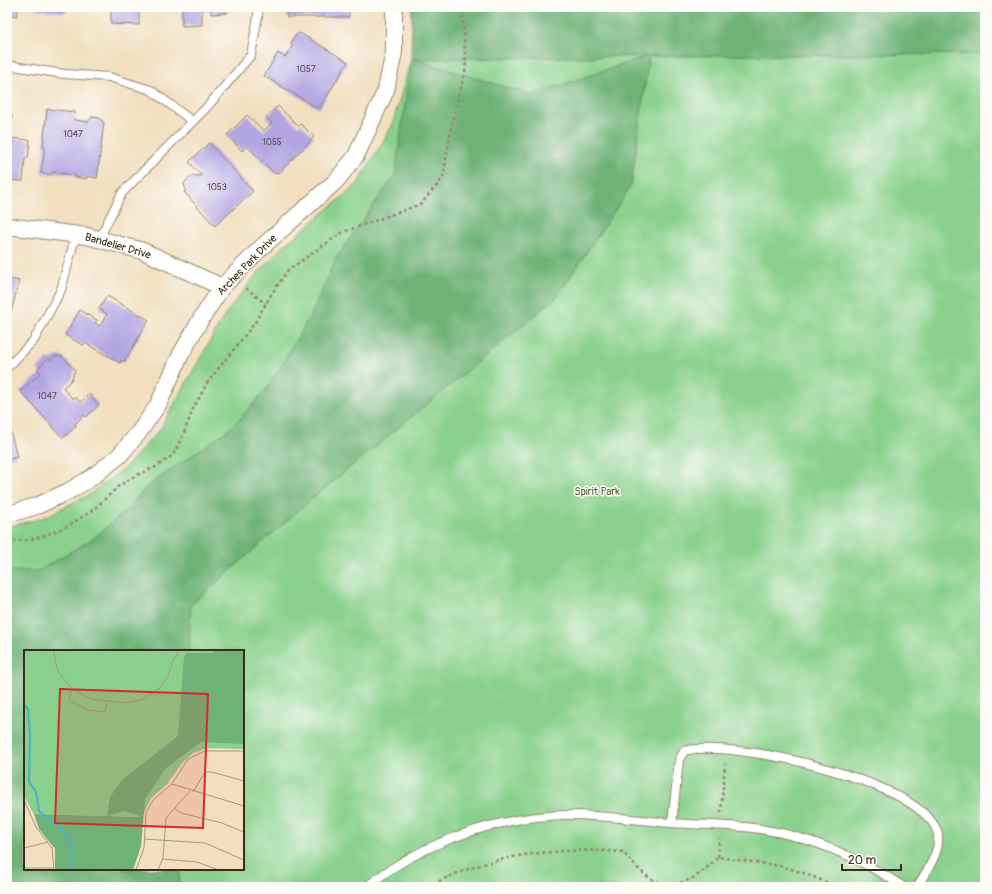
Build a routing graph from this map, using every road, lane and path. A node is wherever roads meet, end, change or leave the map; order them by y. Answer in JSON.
{"nodes":[{"id":1,"x":258,"y":7,"type":"edge"},
{"id":2,"x":394,"y":7,"type":"edge"},
{"id":3,"x":462,"y":7,"type":"edge"},
{"id":4,"x":7,"y":65,"type":"edge"},
{"id":5,"x":192,"y":121,"type":"junction"},
{"id":6,"x":7,"y":226,"type":"edge"},
{"id":7,"x":76,"y":234,"type":"junction"},
{"id":8,"x":99,"y":239,"type":"junction"},
{"id":9,"x":222,"y":287,"type":"junction"},
{"id":10,"x":266,"y":304,"type":"junction"},
{"id":11,"x":7,"y":368,"type":"edge"},
{"id":12,"x":7,"y":515,"type":"edge"},
{"id":13,"x":7,"y":541,"type":"edge"},
{"id":14,"x":726,"y":750,"type":"junction"},
{"id":15,"x":672,"y":823,"type":"junction"},
{"id":16,"x":720,"y":825,"type":"junction"},
{"id":17,"x":718,"y":857,"type":"junction"},
{"id":18,"x":666,"y":883,"type":"junction"},
{"id":19,"x":366,"y":887,"type":"edge"},
{"id":20,"x":428,"y":887,"type":"edge"},
{"id":21,"x":666,"y":887,"type":"edge"},
{"id":22,"x":838,"y":887,"type":"edge"},
{"id":23,"x":904,"y":887,"type":"edge"},
{"id":24,"x":917,"y":887,"type":"edge"}],
"edges":[{"from":1,"to":5,"type":"lane"},
{"from":2,"to":9,"type":"street","name":"Arches Park Drive"},
{"from":3,"to":10,"type":"path"},
{"from":4,"to":5,"type":"lane"},
{"from":5,"to":8,"type":"lane"},
{"from":6,"to":7,"type":"street","name":"Bandelier Drive"},
{"from":7,"to":8,"type":"street","name":"Bandelier Drive"},
{"from":7,"to":11,"type":"lane"},
{"from":8,"to":9,"type":"street","name":"Bandelier Drive"},
{"from":9,"to":10,"type":"path"},
{"from":9,"to":12,"type":"street","name":"Arches Park Drive"},
{"from":10,"to":13,"type":"path"},
{"from":14,"to":15,"type":"lane"},
{"from":14,"to":16,"type":"path"},
{"from":14,"to":24,"type":"lane"},
{"from":15,"to":16,"type":"lane"},
{"from":15,"to":19,"type":"lane"},
{"from":16,"to":17,"type":"path"},
{"from":16,"to":23,"type":"lane"},
{"from":17,"to":18,"type":"path"},
{"from":17,"to":22,"type":"path"},
{"from":18,"to":20,"type":"path"},
{"from":18,"to":21,"type":"path"}]}
